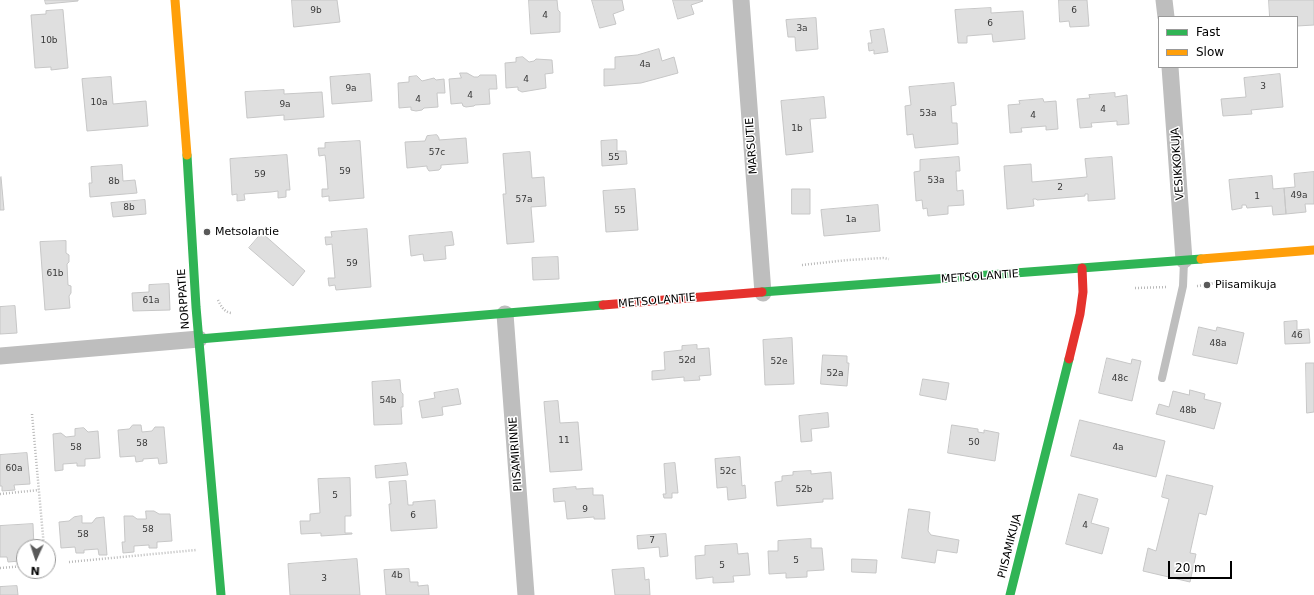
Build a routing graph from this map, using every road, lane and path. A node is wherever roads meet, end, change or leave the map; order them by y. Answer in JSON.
{"nodes":[{"id":1,"x":175,"y":0,"type":"edge"},
{"id":2,"x":741,"y":0,"type":"edge"},
{"id":3,"x":1164,"y":0,"type":"edge"},
{"id":4,"x":1166,"y":16,"type":"edge"},
{"id":5,"x":1170,"y":68,"type":"edge"},
{"id":6,"x":1314,"y":250,"type":"edge"},
{"id":7,"x":1184,"y":260,"type":"junction"},
{"id":8,"x":1082,"y":268,"type":"junction"},
{"id":9,"x":763,"y":293,"type":"junction"},
{"id":10,"x":505,"y":314,"type":"junction"},
{"id":11,"x":200,"y":339,"type":"junction"},
{"id":12,"x":0,"y":356,"type":"edge"},
{"id":13,"x":1162,"y":378,"type":"dead end"},
{"id":14,"x":32,"y":414,"type":"dead end"},
{"id":15,"x":39,"y":490,"type":"junction"},
{"id":16,"x":0,"y":494,"type":"edge"},
{"id":17,"x":43,"y":539,"type":"edge"},
{"id":18,"x":218,"y":548,"type":"junction"},
{"id":19,"x":69,"y":562,"type":"dead end"},
{"id":20,"x":16,"y":567,"type":"edge"},
{"id":21,"x":0,"y":568,"type":"edge"},
{"id":22,"x":221,"y":595,"type":"edge"},
{"id":23,"x":526,"y":595,"type":"edge"},
{"id":24,"x":1010,"y":595,"type":"edge"}],
"edges":[{"from":1,"to":11,"type":"street","name":"NORPPATIE"},
{"from":2,"to":9,"type":"street","name":"MARSUTIE"},
{"from":3,"to":4,"type":"street"},
{"from":5,"to":7,"type":"street","name":"VESIKKOKUJA"},
{"from":6,"to":7,"type":"street","name":"METSOLANTIE"},
{"from":7,"to":8,"type":"street","name":"METSOLANTIE"},
{"from":7,"to":13,"type":"lane"},
{"from":8,"to":9,"type":"street","name":"METSOLANTIE"},
{"from":8,"to":24,"type":"street","name":"PIISAMIKUJA"},
{"from":9,"to":10,"type":"street","name":"METSOLANTIE"},
{"from":10,"to":11,"type":"street","name":"METSOLANTIE"},
{"from":10,"to":23,"type":"street","name":"PIISAMIRINNE"},
{"from":11,"to":12,"type":"street","name":"METSOLANTIE"},
{"from":11,"to":18,"type":"street","name":"NORPPATIE"},
{"from":14,"to":15,"type":"path"},
{"from":15,"to":16,"type":"path"},
{"from":15,"to":17,"type":"path"},
{"from":18,"to":19,"type":"path"},
{"from":18,"to":22,"type":"street","name":"NORPPATIE"},
{"from":20,"to":21,"type":"path"}]}
